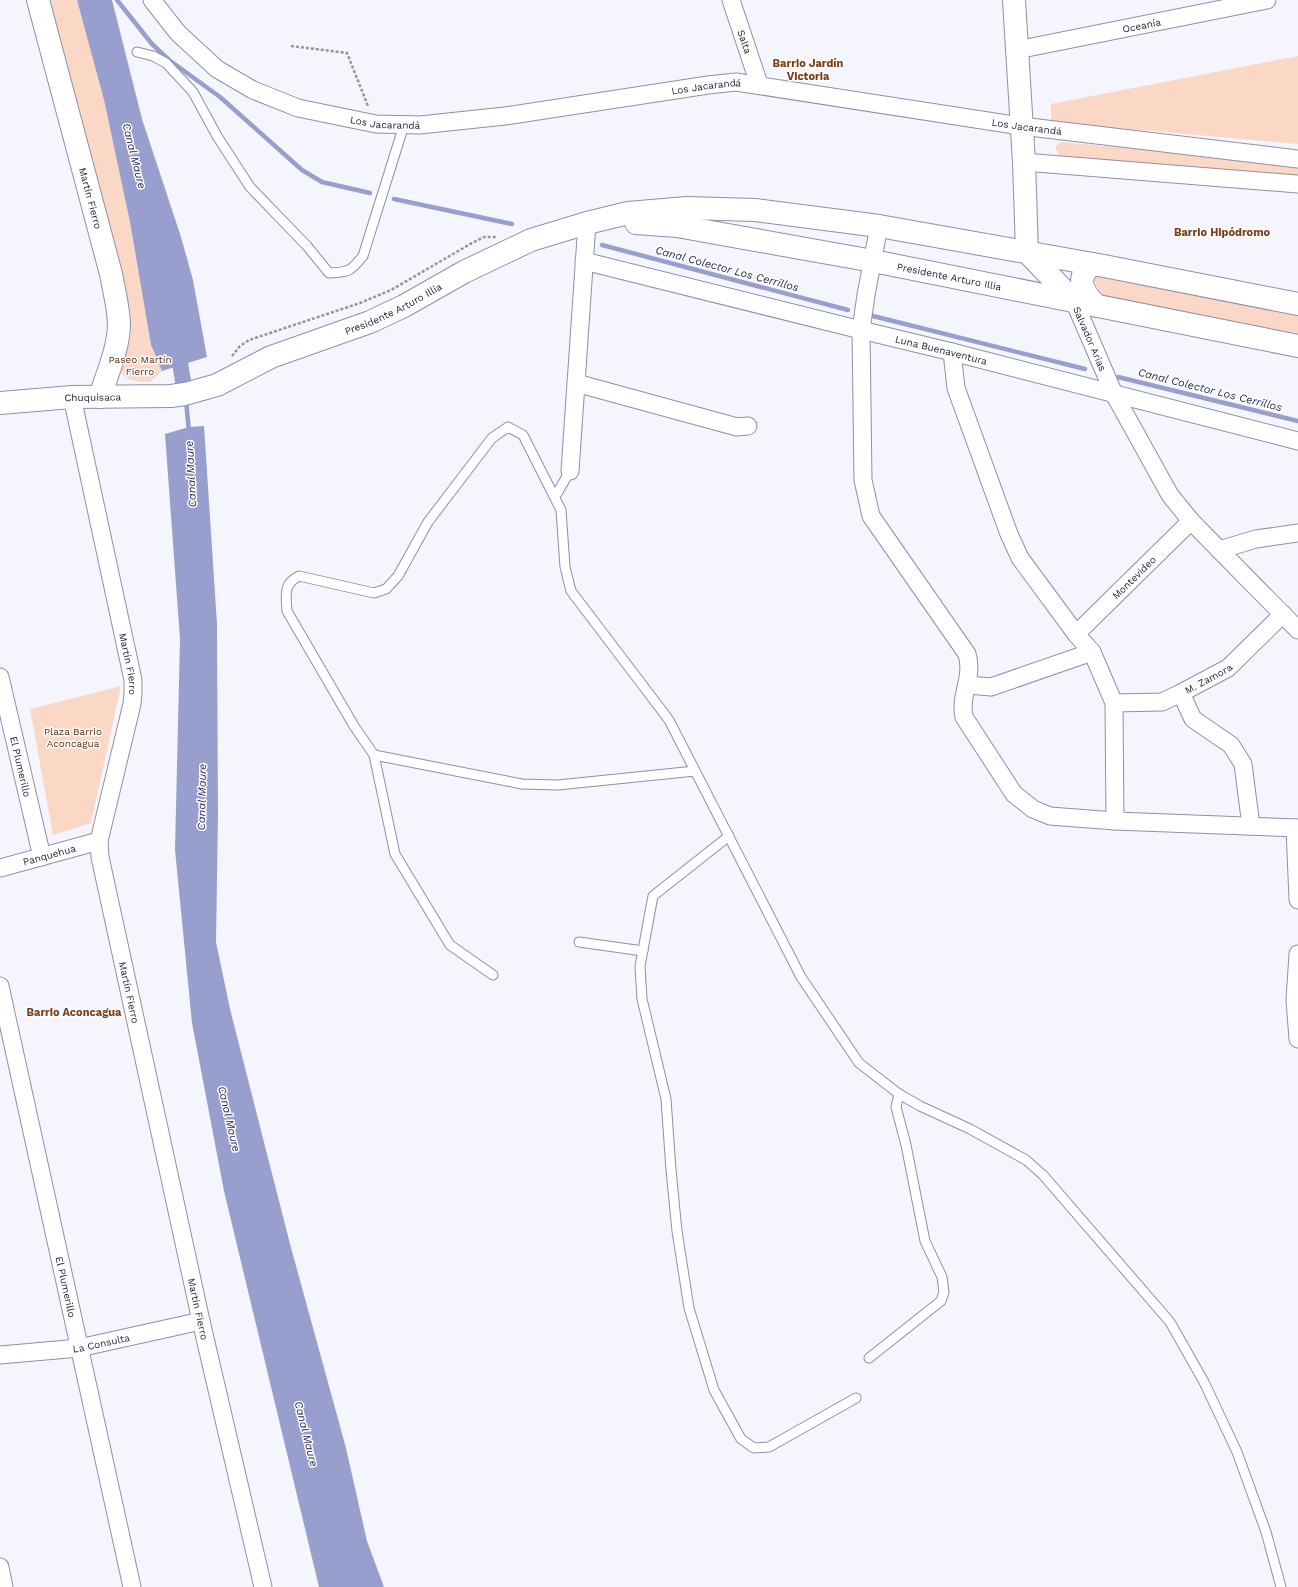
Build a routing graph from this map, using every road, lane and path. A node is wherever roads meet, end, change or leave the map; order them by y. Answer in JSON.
{"nodes":[{"id":1,"x":38,"y":0,"type":"edge"},
{"id":2,"x":152,"y":0,"type":"edge"},
{"id":3,"x":731,"y":0,"type":"edge"},
{"id":4,"x":1014,"y":0,"type":"edge"},
{"id":5,"x":1267,"y":0,"type":"edge"},
{"id":6,"x":291,"y":46,"type":"dead end"},
{"id":7,"x":1017,"y":50,"type":"junction"},
{"id":8,"x":137,"y":52,"type":"dead end"},
{"id":9,"x":759,"y":84,"type":"junction"},
{"id":10,"x":376,"y":124,"type":"junction"},
{"id":11,"x":404,"y":125,"type":"junction"},
{"id":12,"x":1021,"y":126,"type":"junction"},
{"id":13,"x":1298,"y":159,"type":"edge"},
{"id":14,"x":1024,"y":162,"type":"junction"},
{"id":15,"x":1298,"y":184,"type":"edge"},
{"id":16,"x":593,"y":222,"type":"junction"},
{"id":17,"x":879,"y":226,"type":"junction"},
{"id":18,"x":1027,"y":252,"type":"junction"},
{"id":19,"x":584,"y":261,"type":"junction"},
{"id":20,"x":873,"y":261,"type":"junction"},
{"id":21,"x":1093,"y":264,"type":"junction"},
{"id":22,"x":1074,"y":301,"type":"junction"},
{"id":23,"x":1298,"y":304,"type":"edge"},
{"id":24,"x":1097,"y":306,"type":"junction"},
{"id":25,"x":862,"y":330,"type":"junction"},
{"id":26,"x":1298,"y":346,"type":"edge"},
{"id":27,"x":952,"y":352,"type":"junction"},
{"id":28,"x":576,"y":383,"type":"junction"},
{"id":29,"x":185,"y":394,"type":"joint"},
{"id":30,"x":1114,"y":394,"type":"junction"},
{"id":31,"x":72,"y":397,"type":"junction"},
{"id":32,"x":100,"y":397,"type":"junction"},
{"id":33,"x":0,"y":403,"type":"edge"},
{"id":34,"x":748,"y":426,"type":"dead end"},
{"id":35,"x":1298,"y":442,"type":"edge"},
{"id":36,"x":570,"y":471,"type":"joint"},
{"id":37,"x":554,"y":497,"type":"junction"},
{"id":38,"x":1191,"y":521,"type":"junction"},
{"id":39,"x":1298,"y":533,"type":"edge"},
{"id":40,"x":1219,"y":550,"type":"junction"},
{"id":41,"x":1283,"y":614,"type":"junction"},
{"id":42,"x":1298,"y":630,"type":"edge"},
{"id":43,"x":1076,"y":634,"type":"junction"},
{"id":44,"x":1092,"y":652,"type":"junction"},
{"id":45,"x":0,"y":677,"type":"edge"},
{"id":46,"x":968,"y":685,"type":"junction"},
{"id":47,"x":1181,"y":693,"type":"junction"},
{"id":48,"x":1114,"y":703,"type":"junction"},
{"id":49,"x":374,"y":755,"type":"junction"},
{"id":50,"x":695,"y":772,"type":"junction"},
{"id":51,"x":1115,"y":821,"type":"junction"},
{"id":52,"x":1251,"y":826,"type":"junction"},
{"id":53,"x":1297,"y":828,"type":"edge"},
{"id":54,"x":729,"y":836,"type":"junction"},
{"id":55,"x":99,"y":841,"type":"junction"},
{"id":56,"x":42,"y":857,"type":"junction"},
{"id":57,"x":0,"y":868,"type":"edge"},
{"id":58,"x":1298,"y":900,"type":"edge"},
{"id":59,"x":579,"y":942,"type":"dead end"},
{"id":60,"x":643,"y":951,"type":"junction"},
{"id":61,"x":1298,"y":959,"type":"edge"},
{"id":62,"x":493,"y":975,"type":"dead end"},
{"id":63,"x":0,"y":986,"type":"edge"},
{"id":64,"x":1298,"y":1039,"type":"edge"},
{"id":65,"x":899,"y":1094,"type":"junction"},
{"id":66,"x":201,"y":1321,"type":"junction"},
{"id":67,"x":79,"y":1348,"type":"junction"},
{"id":68,"x":0,"y":1355,"type":"edge"},
{"id":69,"x":869,"y":1358,"type":"dead end"},
{"id":70,"x":856,"y":1398,"type":"dead end"},
{"id":71,"x":0,"y":1567,"type":"edge"},
{"id":72,"x":4,"y":1587,"type":"edge"},
{"id":73,"x":132,"y":1587,"type":"edge"},
{"id":74,"x":263,"y":1587,"type":"edge"},
{"id":75,"x":1282,"y":1587,"type":"edge"}],
"edges":[{"from":1,"to":32,"type":"street","name":"Martín Fierro"},
{"from":2,"to":10,"type":"street","name":"Los Jacarandá"},
{"from":3,"to":9,"type":"street","name":"Salta"},
{"from":4,"to":7,"type":"street"},
{"from":5,"to":7,"type":"street","name":"Oceanía"},
{"from":6,"to":10,"type":"path"},
{"from":7,"to":12,"type":"street"},
{"from":8,"to":11,"type":"lane"},
{"from":9,"to":11,"type":"street","name":"Los Jacarandá"},
{"from":9,"to":12,"type":"street","name":"Los Jacarandá"},
{"from":10,"to":11,"type":"street","name":"Los Jacarandá"},
{"from":12,"to":13,"type":"street","name":"Los Jacarandá"},
{"from":12,"to":14,"type":"street"},
{"from":14,"to":15,"type":"street"},
{"from":14,"to":18,"type":"street"},
{"from":16,"to":17,"type":"street","name":"Presidente Arturo Illia"},
{"from":16,"to":19,"type":"street"},
{"from":16,"to":20,"type":"street","name":"Presidente Arturo Illia"},
{"from":16,"to":29,"type":"street","name":"Presidente Arturo Illia"},
{"from":17,"to":18,"type":"street","name":"Presidente Arturo Illia"},
{"from":17,"to":20,"type":"street"},
{"from":18,"to":21,"type":"street","name":"Presidente Arturo Illia"},
{"from":18,"to":22,"type":"street","name":"Salvador Arias"},
{"from":19,"to":25,"type":"street","name":"Luna Buenaventura"},
{"from":19,"to":28,"type":"street"},
{"from":20,"to":22,"type":"street","name":"Presidente Arturo Illia"},
{"from":20,"to":25,"type":"street"},
{"from":21,"to":23,"type":"street","name":"Presidente Arturo Illia"},
{"from":21,"to":24,"type":"street"},
{"from":22,"to":24,"type":"street","name":"Presidente Arturo Illia"},
{"from":22,"to":30,"type":"street","name":"Salvador Arias"},
{"from":24,"to":26,"type":"street","name":"Presidente Arturo Illia"},
{"from":25,"to":27,"type":"street","name":"Luna Buenaventura"},
{"from":25,"to":46,"type":"street"},
{"from":27,"to":30,"type":"street","name":"Luna Buenaventura"},
{"from":27,"to":43,"type":"street"},
{"from":28,"to":34,"type":"street"},
{"from":28,"to":36,"type":"street"},
{"from":29,"to":32,"type":"street","name":"Chuquisaca"},
{"from":30,"to":35,"type":"street","name":"Luna Buenaventura"},
{"from":30,"to":38,"type":"street","name":"Salvador Arias"},
{"from":31,"to":32,"type":"street","name":"Chuquisaca"},
{"from":31,"to":33,"type":"street","name":"Chuquisaca"},
{"from":31,"to":55,"type":"street","name":"Martín Fierro"},
{"from":36,"to":37,"type":"lane"},
{"from":37,"to":49,"type":"lane"},
{"from":37,"to":50,"type":"lane"},
{"from":38,"to":40,"type":"street","name":"Salvador Arias"},
{"from":38,"to":43,"type":"street","name":"Montevideo"},
{"from":39,"to":40,"type":"street"},
{"from":40,"to":41,"type":"street","name":"Salvador Arias"},
{"from":41,"to":42,"type":"street","name":"Salvador Arias"},
{"from":41,"to":47,"type":"street","name":"M. Zamora"},
{"from":43,"to":44,"type":"street"},
{"from":44,"to":46,"type":"street"},
{"from":44,"to":48,"type":"street"},
{"from":45,"to":56,"type":"street","name":"El Plumerillo"},
{"from":46,"to":51,"type":"street"},
{"from":47,"to":48,"type":"street","name":"M. Zamora"},
{"from":47,"to":52,"type":"street"},
{"from":48,"to":51,"type":"street"},
{"from":49,"to":50,"type":"lane"},
{"from":49,"to":62,"type":"lane"},
{"from":50,"to":54,"type":"lane"},
{"from":51,"to":52,"type":"street"},
{"from":52,"to":53,"type":"street"},
{"from":53,"to":58,"type":"street"},
{"from":54,"to":60,"type":"lane"},
{"from":54,"to":65,"type":"lane"},
{"from":55,"to":56,"type":"street","name":"Panquehua"},
{"from":55,"to":66,"type":"street","name":"Martín Fierro"},
{"from":56,"to":57,"type":"street","name":"Panquehua"},
{"from":59,"to":60,"type":"lane"},
{"from":60,"to":70,"type":"lane"},
{"from":61,"to":64,"type":"street"},
{"from":63,"to":67,"type":"street","name":"El Plumerillo"},
{"from":65,"to":69,"type":"lane"},
{"from":65,"to":75,"type":"lane"},
{"from":66,"to":67,"type":"street","name":"La Consulta"},
{"from":66,"to":74,"type":"street","name":"Martín Fierro"},
{"from":67,"to":68,"type":"street","name":"La Consulta"},
{"from":67,"to":73,"type":"street","name":"El Plumerillo"},
{"from":71,"to":72,"type":"street"}]}
